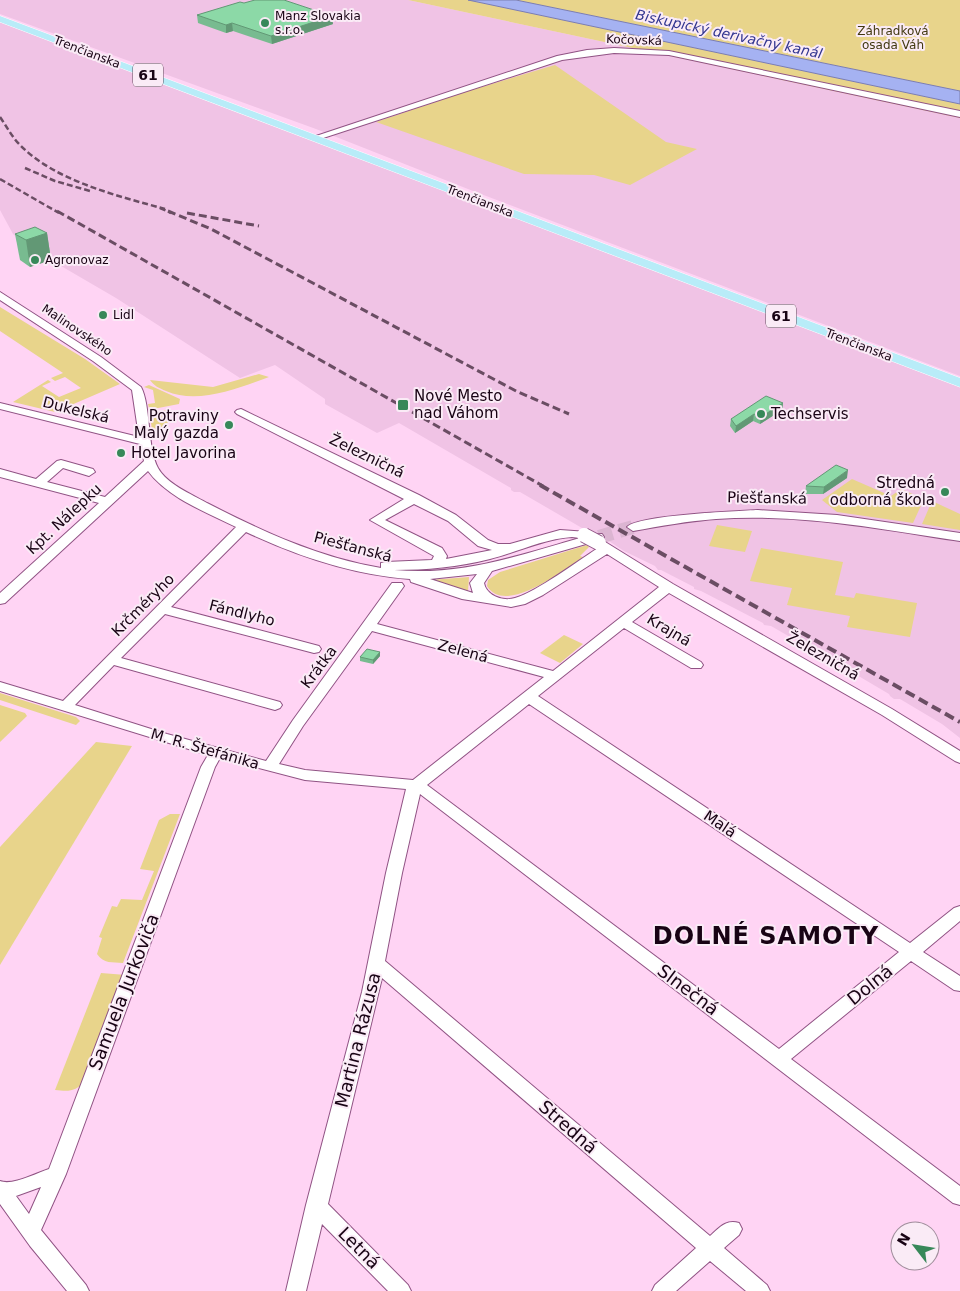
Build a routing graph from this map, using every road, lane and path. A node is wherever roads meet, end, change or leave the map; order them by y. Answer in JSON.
{"nodes":[{"id":1,"x":0,"y":19,"type":"edge"},
{"id":2,"x":960,"y":114,"type":"edge"},
{"id":3,"x":314,"y":138,"type":"junction"},
{"id":4,"x":0,"y":295,"type":"edge"},
{"id":5,"x":960,"y":383,"type":"edge"},
{"id":6,"x":0,"y":406,"type":"edge"},
{"id":7,"x":241,"y":412,"type":"dead end"},
{"id":8,"x":142,"y":424,"type":"junction"},
{"id":9,"x":113,"y":434,"type":"junction"},
{"id":10,"x":146,"y":442,"type":"junction"},
{"id":11,"x":150,"y":462,"type":"junction"},
{"id":12,"x":90,"y":472,"type":"dead end"},
{"id":13,"x":0,"y":473,"type":"edge"},
{"id":14,"x":38,"y":483,"type":"junction"},
{"id":15,"x":415,"y":498,"type":"junction"},
{"id":16,"x":107,"y":501,"type":"junction"},
{"id":17,"x":244,"y":526,"type":"junction"},
{"id":18,"x":633,"y":527,"type":"tunnel mouth"},
{"id":19,"x":960,"y":537,"type":"edge"},
{"id":20,"x":601,"y":543,"type":"junction"},
{"id":21,"x":513,"y":548,"type":"junction"},
{"id":22,"x":437,"y":564,"type":"junction"},
{"id":23,"x":351,"y":565,"type":"junction"},
{"id":24,"x":488,"y":568,"type":"junction"},
{"id":25,"x":401,"y":581,"type":"junction"},
{"id":26,"x":668,"y":587,"type":"junction"},
{"id":27,"x":488,"y":599,"type":"junction"},
{"id":28,"x":0,"y":600,"type":"edge"},
{"id":29,"x":162,"y":610,"type":"junction"},
{"id":30,"x":625,"y":623,"type":"junction"},
{"id":31,"x":370,"y":626,"type":"junction"},
{"id":32,"x":314,"y":649,"type":"dead end"},
{"id":33,"x":111,"y":660,"type":"junction"},
{"id":34,"x":696,"y":665,"type":"dead end"},
{"id":35,"x":556,"y":676,"type":"junction"},
{"id":36,"x":0,"y":686,"type":"edge"},
{"id":37,"x":529,"y":697,"type":"junction"},
{"id":38,"x":275,"y":705,"type":"dead end"},
{"id":39,"x":65,"y":707,"type":"junction"},
{"id":40,"x":216,"y":753,"type":"junction"},
{"id":41,"x":960,"y":758,"type":"edge"},
{"id":42,"x":269,"y":768,"type":"junction"},
{"id":43,"x":414,"y":787,"type":"junction"},
{"id":44,"x":960,"y":912,"type":"edge"},
{"id":45,"x":912,"y":951,"type":"junction"},
{"id":46,"x":376,"y":963,"type":"junction"},
{"id":47,"x":960,"y":985,"type":"edge"},
{"id":48,"x":779,"y":1059,"type":"junction"},
{"id":49,"x":56,"y":1174,"type":"junction"},
{"id":50,"x":1,"y":1190,"type":"edge"},
{"id":51,"x":960,"y":1197,"type":"edge"},
{"id":52,"x":316,"y":1205,"type":"junction"},
{"id":53,"x":732,"y":1229,"type":"dead end"},
{"id":54,"x":31,"y":1231,"type":"junction"},
{"id":55,"x":710,"y":1248,"type":"junction"},
{"id":56,"x":79,"y":1291,"type":"edge"},
{"id":57,"x":296,"y":1291,"type":"edge"},
{"id":58,"x":401,"y":1291,"type":"edge"},
{"id":59,"x":662,"y":1291,"type":"edge"},
{"id":60,"x":760,"y":1291,"type":"edge"}],
"edges":[{"from":1,"to":3,"type":"main road","name":"Trenčianska","number":"61"},
{"from":2,"to":3,"type":"street","name":"Kočovská"},
{"from":3,"to":5,"type":"main road","name":"Trenčianska","number":"61"},
{"from":4,"to":8,"type":"street","name":"Malinovského"},
{"from":6,"to":9,"type":"street","name":"Dukelská"},
{"from":7,"to":15,"type":"street","name":"Železničná"},
{"from":8,"to":9,"type":"street"},
{"from":8,"to":10,"type":"street"},
{"from":9,"to":10,"type":"street","name":"Dukelská"},
{"from":10,"to":11,"type":"street"},
{"from":11,"to":16,"type":"street","name":"Kpt. Nálepku"},
{"from":11,"to":17,"type":"street","name":"Piešťanská"},
{"from":12,"to":14,"type":"street"},
{"from":13,"to":14,"type":"street"},
{"from":14,"to":16,"type":"street"},
{"from":15,"to":21,"type":"street","name":"Železničná"},
{"from":15,"to":22,"type":"street"},
{"from":16,"to":28,"type":"street","name":"Kpt. Nálepku"},
{"from":17,"to":23,"type":"street","name":"Piešťanská"},
{"from":17,"to":29,"type":"street","name":"Krčméryho"},
{"from":18,"to":19,"type":"street","name":"Piešťanská"},
{"from":20,"to":21,"type":"street","name":"Železničná","bridge":true},
{"from":20,"to":24,"type":"street","name":"Piešťanská"},
{"from":20,"to":26,"type":"street","name":"Železničná"},
{"from":20,"to":27,"type":"street"},
{"from":21,"to":22,"type":"street"},
{"from":22,"to":23,"type":"street"},
{"from":23,"to":25,"type":"street","name":"Piešťanská"},
{"from":24,"to":25,"type":"street","name":"Piešťanská"},
{"from":24,"to":27,"type":"street"},
{"from":25,"to":27,"type":"street"},
{"from":25,"to":31,"type":"street","name":"Krátka"},
{"from":26,"to":30,"type":"street"},
{"from":26,"to":41,"type":"street","name":"Železničná"},
{"from":29,"to":32,"type":"street","name":"Fándlyho"},
{"from":29,"to":33,"type":"street","name":"Krčméryho"},
{"from":30,"to":34,"type":"street","name":"Krajná"},
{"from":30,"to":35,"type":"street"},
{"from":31,"to":35,"type":"street","name":"Zelená"},
{"from":31,"to":42,"type":"street","name":"Krátka"},
{"from":33,"to":38,"type":"street"},
{"from":33,"to":39,"type":"street","name":"Krčméryho"},
{"from":35,"to":37,"type":"street"},
{"from":36,"to":39,"type":"street","name":"M. R. Štefánika"},
{"from":37,"to":43,"type":"street"},
{"from":37,"to":45,"type":"street","name":"Malá"},
{"from":39,"to":40,"type":"street","name":"M. R. Štefánika"},
{"from":40,"to":42,"type":"street","name":"M. R. Štefánika"},
{"from":40,"to":49,"type":"street","name":"Samuela Jurkoviča"},
{"from":42,"to":43,"type":"street","name":"M. R. Štefánika"},
{"from":43,"to":46,"type":"street","name":"Martina Rázusa"},
{"from":43,"to":48,"type":"street","name":"Slnečná"},
{"from":44,"to":45,"type":"street","name":"Dolná"},
{"from":45,"to":47,"type":"street","name":"Malá"},
{"from":45,"to":48,"type":"street","name":"Dolná"},
{"from":46,"to":52,"type":"street","name":"Martina Rázusa"},
{"from":46,"to":55,"type":"street","name":"Stredná"},
{"from":48,"to":51,"type":"street","name":"Slnečná"},
{"from":49,"to":50,"type":"street"},
{"from":49,"to":54,"type":"street","name":"Samuela Jurkoviča"},
{"from":50,"to":54,"type":"street"},
{"from":52,"to":57,"type":"street","name":"Martina Rázusa"},
{"from":52,"to":58,"type":"street","name":"Letná"},
{"from":53,"to":55,"type":"street"},
{"from":54,"to":56,"type":"street"},
{"from":55,"to":59,"type":"street"},
{"from":55,"to":60,"type":"street","name":"Stredná"}]}
